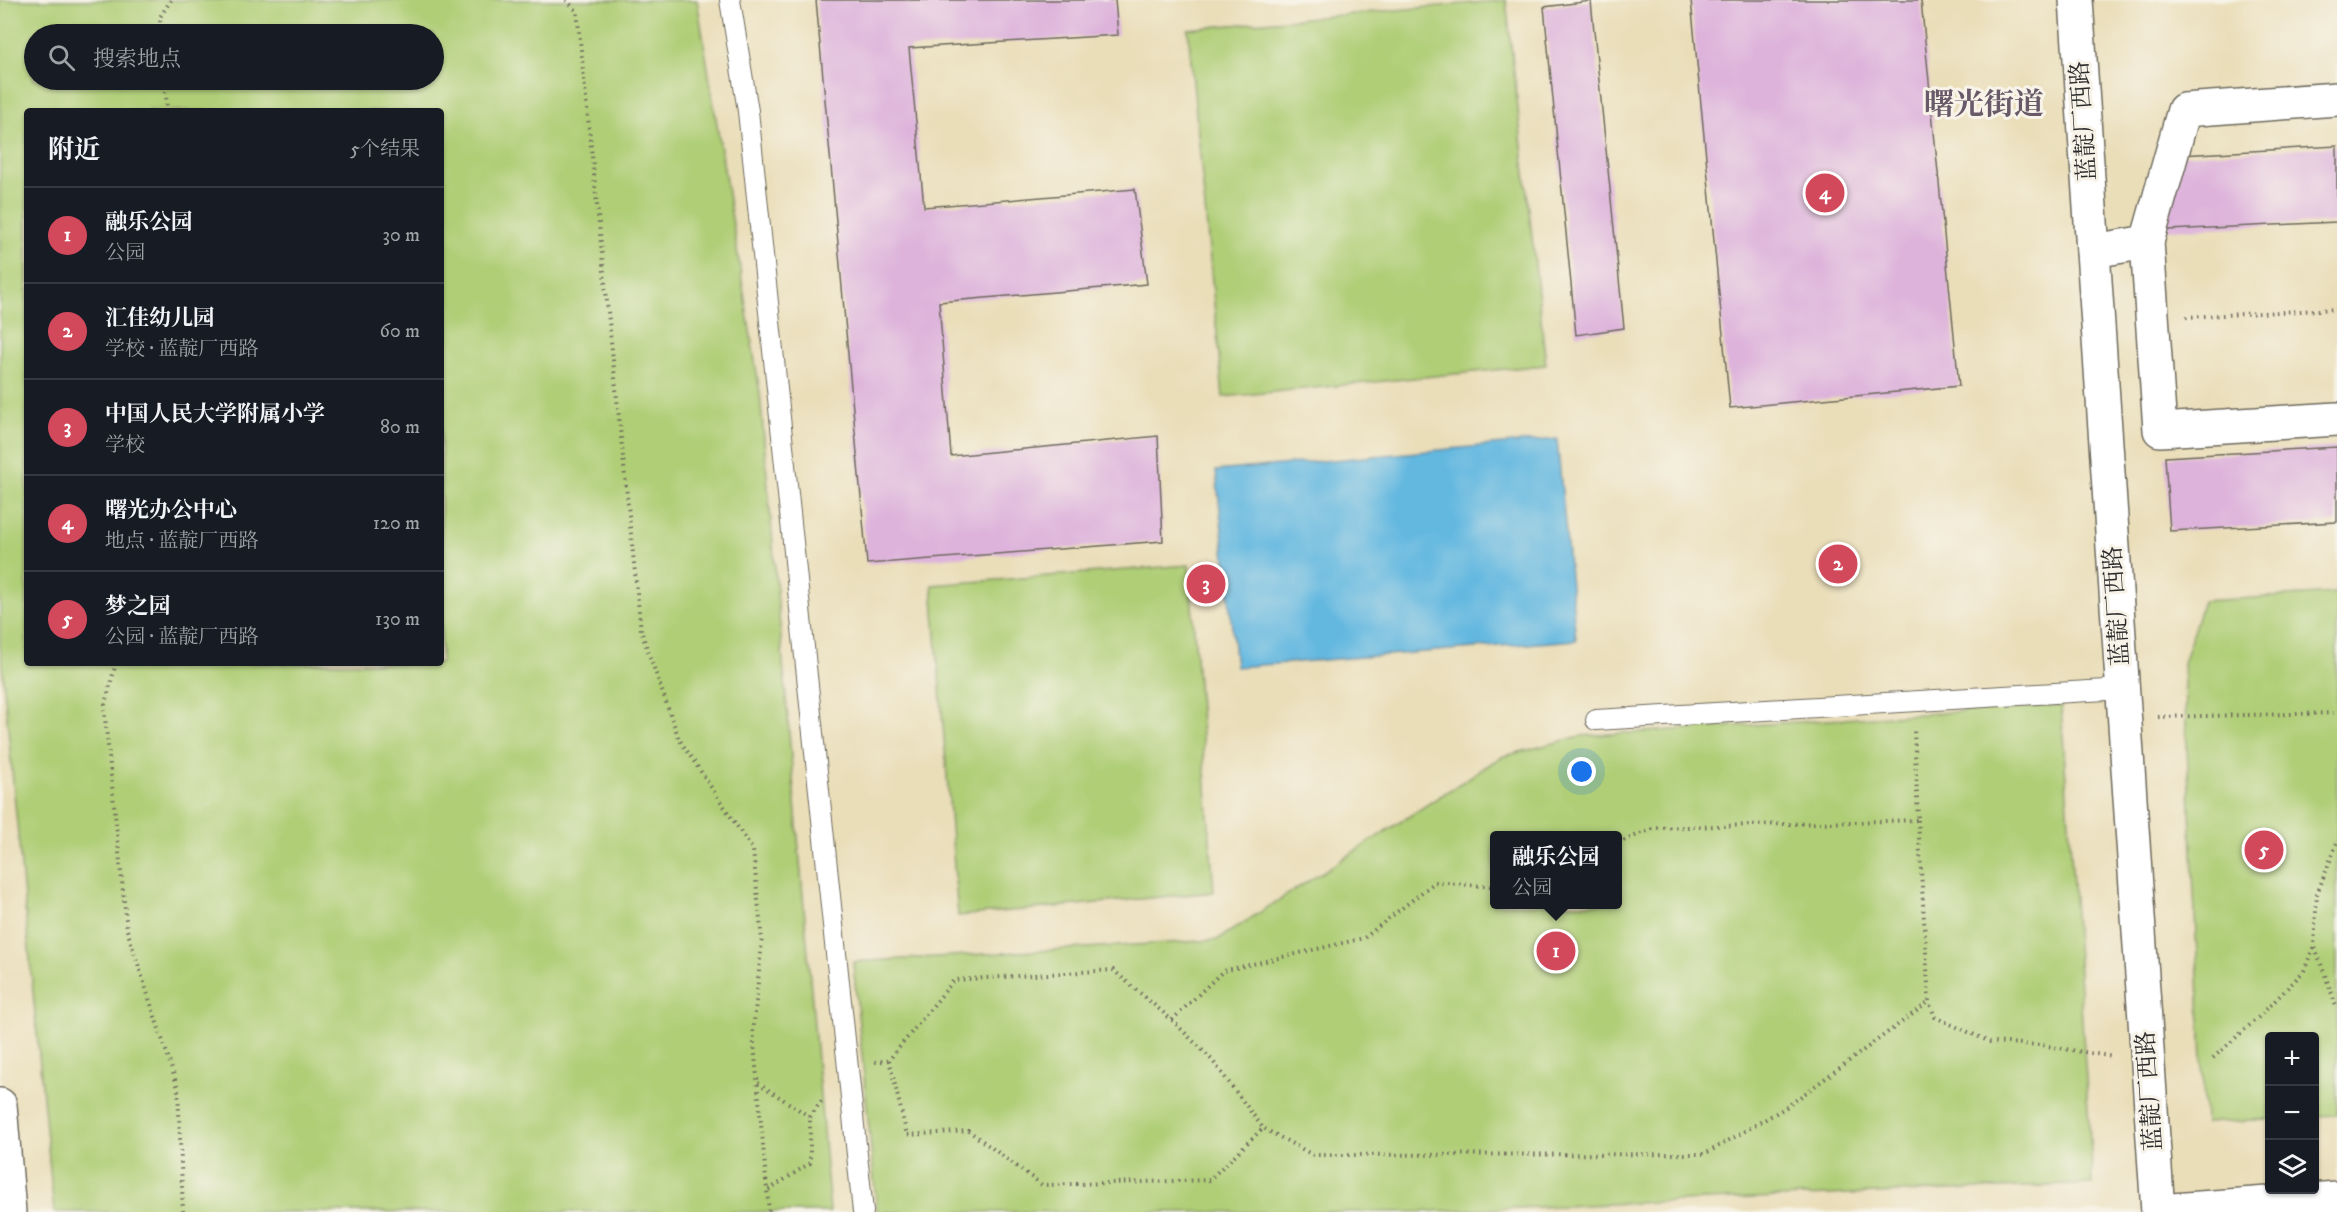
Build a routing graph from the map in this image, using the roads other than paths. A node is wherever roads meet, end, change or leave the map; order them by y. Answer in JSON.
{"nodes":[{"id":1,"x":730,"y":0,"type":"edge"},
{"id":2,"x":2076,"y":0,"type":"edge"},
{"id":3,"x":2337,"y":99,"type":"edge"},
{"id":4,"x":2147,"y":242,"type":"junction"},
{"id":5,"x":2093,"y":251,"type":"junction"},
{"id":6,"x":2337,"y":419,"type":"edge"},
{"id":7,"x":2124,"y":703,"type":"junction"},
{"id":8,"x":1596,"y":720,"type":"dead end"},
{"id":9,"x":0,"y":1104,"type":"edge"},
{"id":10,"x":2337,"y":1198,"type":"edge"},
{"id":11,"x":2158,"y":1211,"type":"edge"},
{"id":12,"x":9,"y":1212,"type":"edge"},
{"id":13,"x":863,"y":1212,"type":"edge"}],
"edges":[{"from":1,"to":13,"type":"lane"},
{"from":2,"to":5,"type":"street","name":"蓝靛厂西路"},
{"from":3,"to":4,"type":"street"},
{"from":4,"to":5,"type":"street"},
{"from":4,"to":6,"type":"street"},
{"from":5,"to":7,"type":"street","name":"蓝靛厂西路"},
{"from":7,"to":8,"type":"lane"},
{"from":7,"to":11,"type":"street","name":"蓝靛厂西路"},
{"from":9,"to":12,"type":"street"},
{"from":10,"to":11,"type":"street"}]}
